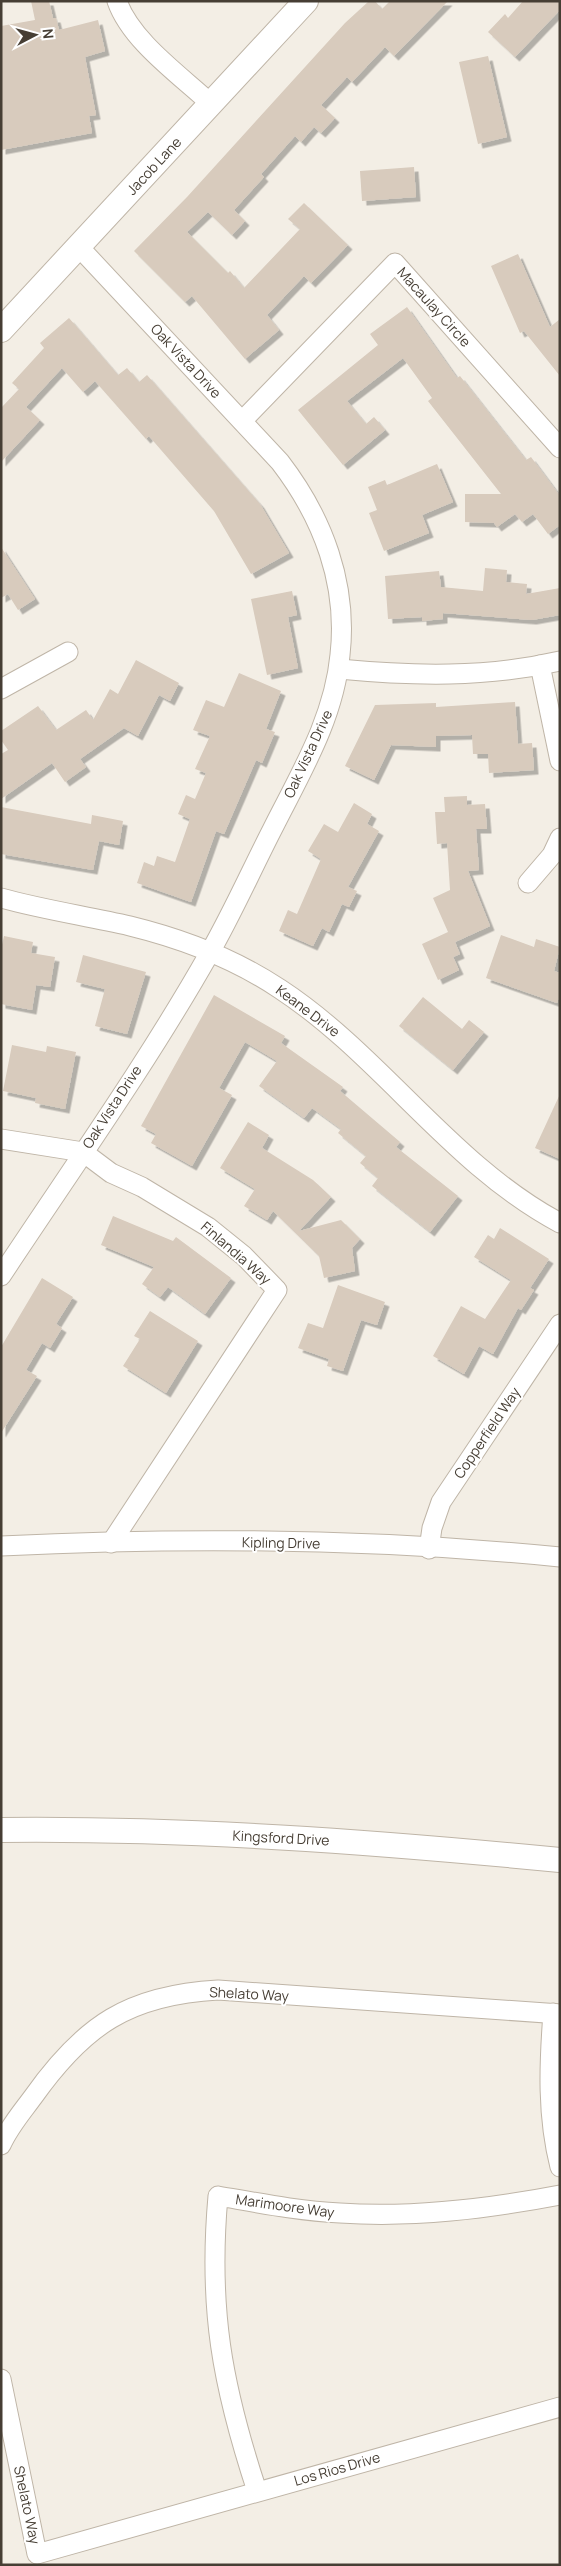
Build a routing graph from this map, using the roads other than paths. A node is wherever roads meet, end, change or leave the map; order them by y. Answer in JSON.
{"nodes":[{"id":1,"x":117,"y":1,"type":"edge"},
{"id":2,"x":302,"y":3,"type":"edge"},
{"id":3,"x":211,"y":104,"type":"junction"},
{"id":4,"x":79,"y":247,"type":"junction"},
{"id":5,"x":1,"y":330,"type":"edge"},
{"id":6,"x":242,"y":421,"type":"junction"},
{"id":7,"x":560,"y":448,"type":"edge"},
{"id":8,"x":68,"y":652,"type":"dead end"},
{"id":9,"x":560,"y":661,"type":"edge"},
{"id":10,"x":540,"y":665,"type":"junction"},
{"id":11,"x":338,"y":669,"type":"junction"},
{"id":12,"x":1,"y":689,"type":"edge"},
{"id":13,"x":560,"y":761,"type":"edge"},
{"id":14,"x":560,"y":838,"type":"edge"},
{"id":15,"x":528,"y":883,"type":"dead end"},
{"id":16,"x":1,"y":898,"type":"edge"},
{"id":17,"x":210,"y":952,"type":"junction"},
{"id":18,"x":1,"y":1139,"type":"edge"},
{"id":19,"x":83,"y":1152,"type":"junction"},
{"id":20,"x":560,"y":1223,"type":"edge"},
{"id":21,"x":1,"y":1276,"type":"edge"},
{"id":22,"x":560,"y":1324,"type":"edge"},
{"id":23,"x":111,"y":1543,"type":"junction"},
{"id":24,"x":1,"y":1546,"type":"edge"},
{"id":25,"x":430,"y":1549,"type":"junction"},
{"id":26,"x":560,"y":1557,"type":"edge"},
{"id":27,"x":1,"y":1830,"type":"edge"},
{"id":28,"x":560,"y":1860,"type":"edge"},
{"id":29,"x":556,"y":2014,"type":"edge"},
{"id":30,"x":1,"y":2145,"type":"edge"},
{"id":31,"x":560,"y":2167,"type":"edge"},
{"id":32,"x":560,"y":2195,"type":"edge"},
{"id":33,"x":1,"y":2379,"type":"edge"},
{"id":34,"x":560,"y":2406,"type":"edge"},
{"id":35,"x":257,"y":2490,"type":"junction"},
{"id":36,"x":113,"y":2530,"type":"joint"}],
"edges":[{"from":1,"to":3,"type":"street"},
{"from":2,"to":3,"type":"street","name":"Jacob Lane"},
{"from":3,"to":4,"type":"street","name":"Jacob Lane"},
{"from":4,"to":5,"type":"street","name":"Jacob Lane"},
{"from":4,"to":6,"type":"street","name":"Oak Vista Drive"},
{"from":6,"to":7,"type":"street","name":"Macaulay Circle"},
{"from":6,"to":11,"type":"street","name":"Oak Vista Drive"},
{"from":8,"to":12,"type":"street"},
{"from":9,"to":10,"type":"street"},
{"from":10,"to":11,"type":"street"},
{"from":10,"to":13,"type":"street"},
{"from":11,"to":17,"type":"street","name":"Oak Vista Drive"},
{"from":14,"to":15,"type":"street"},
{"from":16,"to":17,"type":"street","name":"Keane Drive"},
{"from":17,"to":19,"type":"street","name":"Oak Vista Drive"},
{"from":17,"to":20,"type":"street","name":"Keane Drive"},
{"from":18,"to":19,"type":"street","name":"Finlandia Way"},
{"from":19,"to":21,"type":"street","name":"Oak Vista Drive"},
{"from":19,"to":23,"type":"street","name":"Finlandia Way"},
{"from":22,"to":25,"type":"street","name":"Copperfield Way"},
{"from":23,"to":24,"type":"street","name":"Kipling Drive"},
{"from":23,"to":25,"type":"street","name":"Kipling Drive"},
{"from":25,"to":26,"type":"street","name":"Kipling Drive"},
{"from":27,"to":28,"type":"street","name":"Kingsford Drive"},
{"from":29,"to":30,"type":"street","name":"Shelato Way"},
{"from":29,"to":31,"type":"street"},
{"from":32,"to":35,"type":"street","name":"Marimoore Way"},
{"from":33,"to":36,"type":"street","name":"Shelato Way"},
{"from":34,"to":35,"type":"street","name":"Los Rios Drive"},
{"from":35,"to":36,"type":"street","name":"Los Rios Drive"}]}
